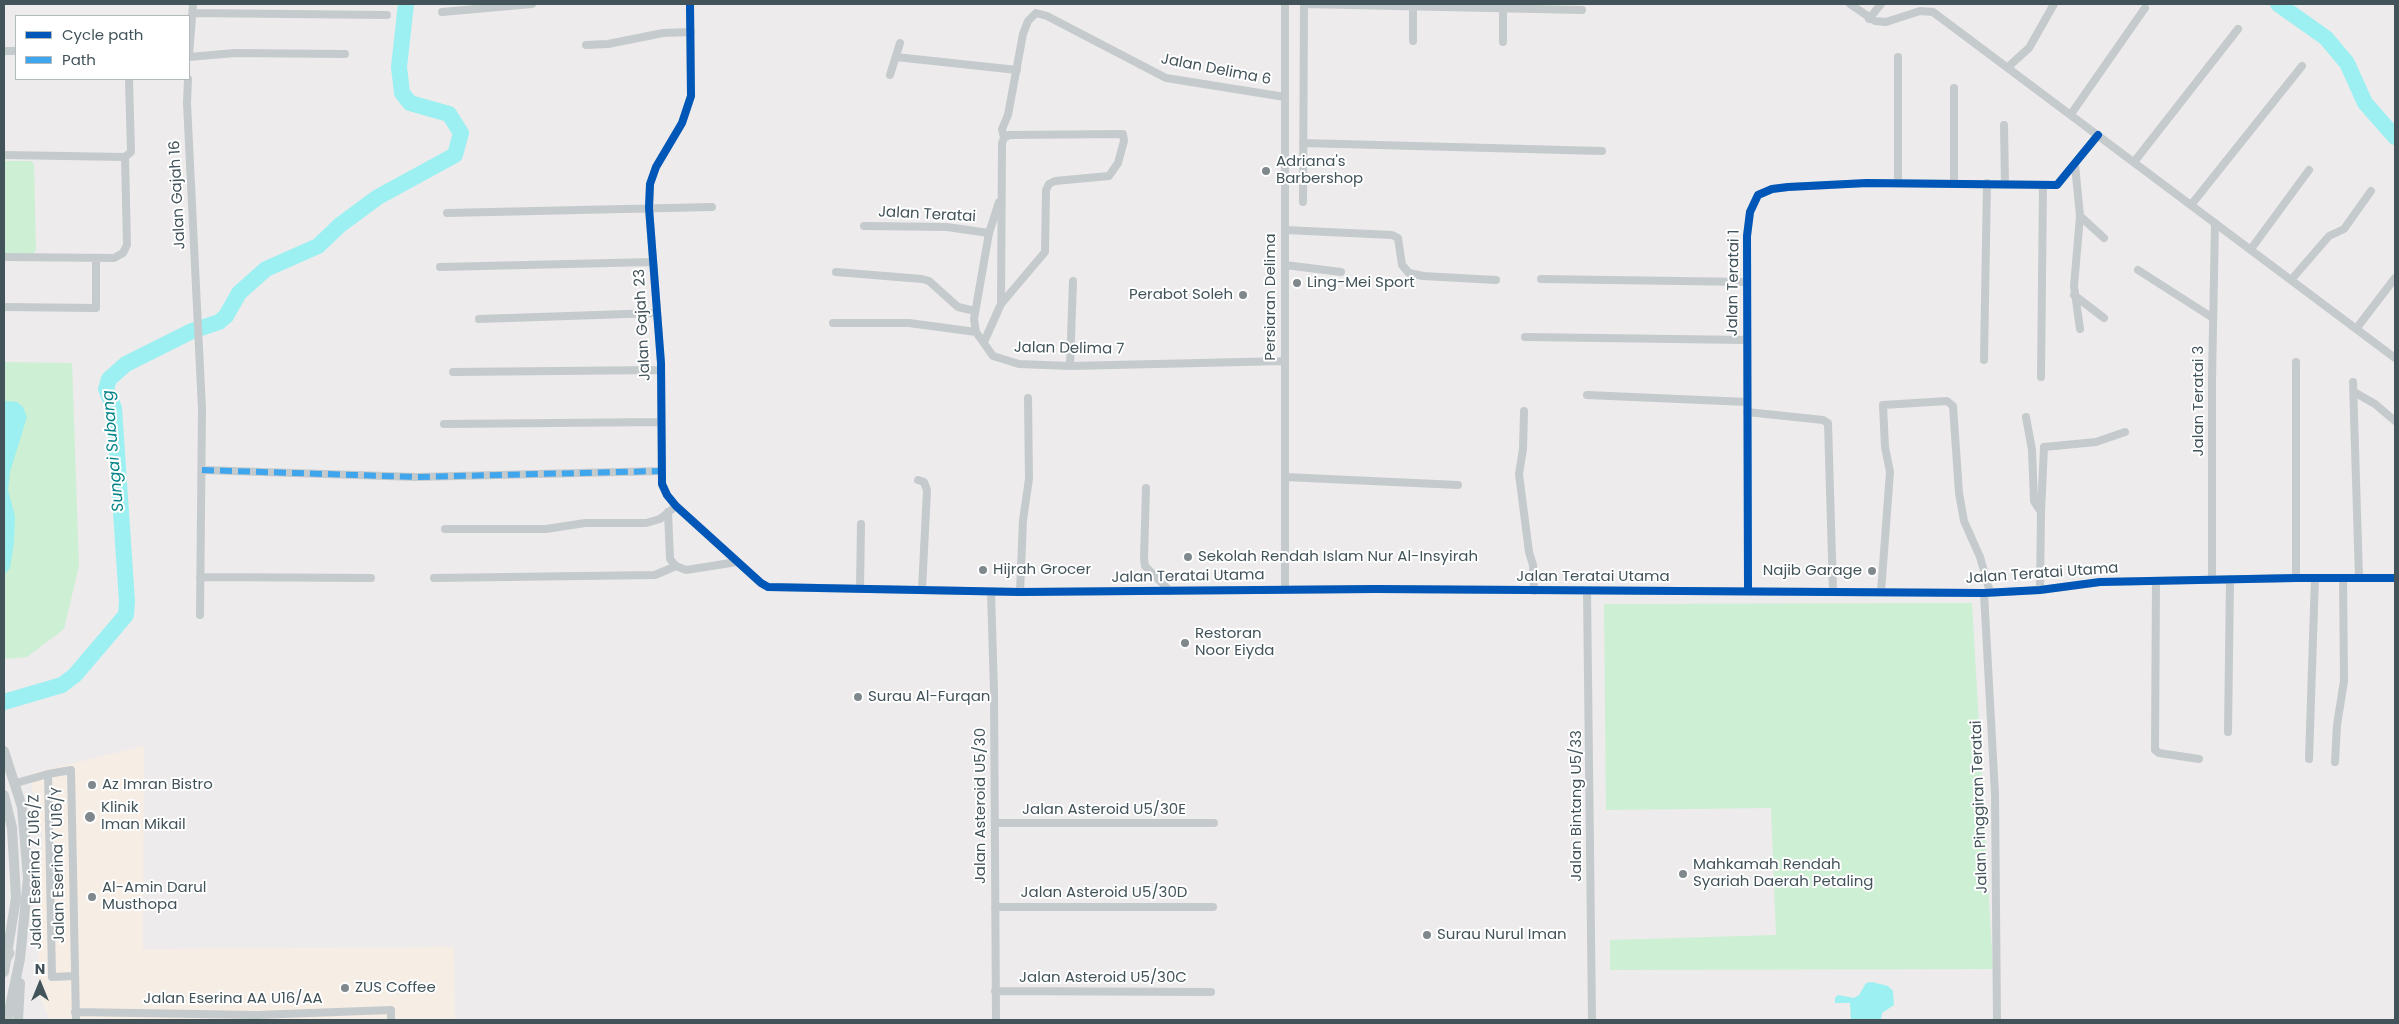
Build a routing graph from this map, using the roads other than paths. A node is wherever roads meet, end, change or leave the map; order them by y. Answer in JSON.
{"nodes":[{"id":1,"x":193,"y":4,"type":"edge"},
{"id":2,"x":532,"y":4,"type":"edge"},
{"id":3,"x":690,"y":4,"type":"edge"},
{"id":4,"x":1285,"y":4,"type":"edge"},
{"id":5,"x":1304,"y":4,"type":"edge"},
{"id":6,"x":1850,"y":4,"type":"edge"},
{"id":7,"x":1881,"y":4,"type":"edge"},
{"id":8,"x":2054,"y":4,"type":"edge"},
{"id":9,"x":1413,"y":6,"type":"edge"},
{"id":10,"x":1503,"y":6,"type":"edge"},
{"id":11,"x":2146,"y":8,"type":"dead end"},
{"id":12,"x":1582,"y":10,"type":"dead end"},
{"id":13,"x":442,"y":12,"type":"dead end"},
{"id":14,"x":193,"y":13,"type":"junction"},
{"id":15,"x":387,"y":15,"type":"dead end"},
{"id":16,"x":1869,"y":19,"type":"junction"},
{"id":17,"x":2238,"y":29,"type":"dead end"},
{"id":18,"x":690,"y":32,"type":"junction"},
{"id":19,"x":1413,"y":41,"type":"dead end"},
{"id":20,"x":1503,"y":42,"type":"dead end"},
{"id":21,"x":900,"y":43,"type":"dead end"},
{"id":22,"x":190,"y":45,"type":"edge"},
{"id":23,"x":586,"y":45,"type":"dead end"},
{"id":24,"x":345,"y":54,"type":"dead end"},
{"id":25,"x":190,"y":56,"type":"edge"},
{"id":26,"x":896,"y":57,"type":"junction"},
{"id":27,"x":1898,"y":57,"type":"dead end"},
{"id":28,"x":2302,"y":66,"type":"dead end"},
{"id":29,"x":2008,"y":67,"type":"junction"},
{"id":30,"x":1017,"y":70,"type":"junction"},
{"id":31,"x":890,"y":76,"type":"dead end"},
{"id":32,"x":129,"y":80,"type":"edge"},
{"id":33,"x":188,"y":80,"type":"edge"},
{"id":34,"x":1954,"y":88,"type":"dead end"},
{"id":35,"x":1285,"y":97,"type":"junction"},
{"id":36,"x":2071,"y":114,"type":"junction"},
{"id":37,"x":2004,"y":125,"type":"dead end"},
{"id":38,"x":2098,"y":135,"type":"junction"},
{"id":39,"x":1004,"y":138,"type":"junction"},
{"id":40,"x":1303,"y":143,"type":"junction"},
{"id":41,"x":1602,"y":151,"type":"dead end"},
{"id":42,"x":4,"y":155,"type":"edge"},
{"id":43,"x":125,"y":157,"type":"junction"},
{"id":44,"x":2134,"y":162,"type":"junction"},
{"id":45,"x":2075,"y":166,"type":"junction"},
{"id":46,"x":2309,"y":170,"type":"dead end"},
{"id":47,"x":1898,"y":182,"type":"junction"},
{"id":48,"x":1954,"y":182,"type":"junction"},
{"id":49,"x":1987,"y":183,"type":"junction"},
{"id":50,"x":2005,"y":184,"type":"junction"},
{"id":51,"x":2043,"y":186,"type":"junction"},
{"id":52,"x":2371,"y":191,"type":"dead end"},
{"id":53,"x":1001,"y":195,"type":"junction"},
{"id":54,"x":1302,"y":202,"type":"dead end"},
{"id":55,"x":2192,"y":205,"type":"junction"},
{"id":56,"x":712,"y":207,"type":"dead end"},
{"id":57,"x":649,"y":208,"type":"junction"},
{"id":58,"x":447,"y":213,"type":"dead end"},
{"id":59,"x":2080,"y":216,"type":"junction"},
{"id":60,"x":2215,"y":223,"type":"junction"},
{"id":61,"x":864,"y":226,"type":"dead end"},
{"id":62,"x":1285,"y":230,"type":"junction"},
{"id":63,"x":989,"y":233,"type":"junction"},
{"id":64,"x":2104,"y":238,"type":"dead end"},
{"id":65,"x":2251,"y":249,"type":"junction"},
{"id":66,"x":4,"y":257,"type":"edge"},
{"id":67,"x":96,"y":258,"type":"junction"},
{"id":68,"x":653,"y":262,"type":"junction"},
{"id":69,"x":1285,"y":265,"type":"junction"},
{"id":70,"x":440,"y":267,"type":"dead end"},
{"id":71,"x":2138,"y":270,"type":"dead end"},
{"id":72,"x":836,"y":272,"type":"dead end"},
{"id":73,"x":1341,"y":272,"type":"dead end"},
{"id":74,"x":2395,"y":278,"type":"edge"},
{"id":75,"x":1541,"y":279,"type":"dead end"},
{"id":76,"x":1496,"y":280,"type":"dead end"},
{"id":77,"x":2291,"y":280,"type":"junction"},
{"id":78,"x":1073,"y":281,"type":"dead end"},
{"id":79,"x":1747,"y":282,"type":"junction"},
{"id":80,"x":2074,"y":295,"type":"junction"},
{"id":81,"x":1001,"y":304,"type":"junction"},
{"id":82,"x":4,"y":307,"type":"edge"},
{"id":83,"x":975,"y":311,"type":"junction"},
{"id":84,"x":657,"y":313,"type":"junction"},
{"id":85,"x":2104,"y":318,"type":"dead end"},
{"id":86,"x":2214,"y":318,"type":"junction"},
{"id":87,"x":478,"y":319,"type":"dead end"},
{"id":88,"x":833,"y":324,"type":"dead end"},
{"id":89,"x":2080,"y":329,"type":"dead end"},
{"id":90,"x":2356,"y":329,"type":"junction"},
{"id":91,"x":976,"y":332,"type":"junction"},
{"id":92,"x":1525,"y":337,"type":"dead end"},
{"id":93,"x":1747,"y":340,"type":"junction"},
{"id":94,"x":984,"y":342,"type":"junction"},
{"id":95,"x":2395,"y":358,"type":"edge"},
{"id":96,"x":1984,"y":360,"type":"dead end"},
{"id":97,"x":1285,"y":361,"type":"junction"},
{"id":98,"x":2296,"y":362,"type":"dead end"},
{"id":99,"x":1070,"y":366,"type":"junction"},
{"id":100,"x":661,"y":370,"type":"junction"},
{"id":101,"x":454,"y":372,"type":"dead end"},
{"id":102,"x":2041,"y":377,"type":"dead end"},
{"id":103,"x":2353,"y":382,"type":"dead end"},
{"id":104,"x":2354,"y":392,"type":"junction"},
{"id":105,"x":1587,"y":395,"type":"dead end"},
{"id":106,"x":1028,"y":398,"type":"dead end"},
{"id":107,"x":1747,"y":402,"type":"junction"},
{"id":108,"x":1524,"y":411,"type":"dead end"},
{"id":109,"x":1747,"y":412,"type":"junction"},
{"id":110,"x":2026,"y":417,"type":"dead end"},
{"id":111,"x":2395,"y":421,"type":"edge"},
{"id":112,"x":661,"y":422,"type":"junction"},
{"id":113,"x":444,"y":424,"type":"dead end"},
{"id":114,"x":2124,"y":432,"type":"dead end"},
{"id":115,"x":202,"y":470,"type":"junction"},
{"id":116,"x":661,"y":471,"type":"junction"},
{"id":117,"x":1285,"y":477,"type":"junction"},
{"id":118,"x":918,"y":480,"type":"dead end"},
{"id":119,"x":1458,"y":485,"type":"dead end"},
{"id":120,"x":1146,"y":488,"type":"dead end"},
{"id":121,"x":676,"y":506,"type":"junction"},
{"id":122,"x":668,"y":512,"type":"junction"},
{"id":123,"x":2041,"y":512,"type":"junction"},
{"id":124,"x":861,"y":524,"type":"dead end"},
{"id":125,"x":445,"y":529,"type":"dead end"},
{"id":126,"x":736,"y":562,"type":"junction"},
{"id":127,"x":676,"y":566,"type":"junction"},
{"id":128,"x":200,"y":577,"type":"junction"},
{"id":129,"x":371,"y":578,"type":"dead end"},
{"id":130,"x":434,"y":578,"type":"dead end"},
{"id":131,"x":2296,"y":578,"type":"junction"},
{"id":132,"x":2315,"y":578,"type":"junction"},
{"id":133,"x":2343,"y":578,"type":"junction"},
{"id":134,"x":2358,"y":578,"type":"junction"},
{"id":135,"x":2395,"y":578,"type":"edge"},
{"id":136,"x":2230,"y":579,"type":"junction"},
{"id":137,"x":2212,"y":580,"type":"junction"},
{"id":138,"x":2156,"y":582,"type":"junction"},
{"id":139,"x":790,"y":588,"type":"joint"},
{"id":140,"x":860,"y":588,"type":"junction"},
{"id":141,"x":922,"y":590,"type":"junction"},
{"id":142,"x":1285,"y":590,"type":"junction"},
{"id":143,"x":1748,"y":590,"type":"junction"},
{"id":144,"x":2040,"y":590,"type":"junction"},
{"id":145,"x":1170,"y":591,"type":"junction"},
{"id":146,"x":1534,"y":591,"type":"junction"},
{"id":147,"x":1587,"y":591,"type":"junction"},
{"id":148,"x":1833,"y":591,"type":"junction"},
{"id":149,"x":991,"y":592,"type":"junction"},
{"id":150,"x":1020,"y":592,"type":"junction"},
{"id":151,"x":1881,"y":592,"type":"junction"},
{"id":152,"x":1987,"y":593,"type":"junction"},
{"id":153,"x":200,"y":615,"type":"dead end"},
{"id":154,"x":2228,"y":732,"type":"dead end"},
{"id":155,"x":4,"y":751,"type":"edge"},
{"id":156,"x":2199,"y":759,"type":"dead end"},
{"id":157,"x":2309,"y":759,"type":"dead end"},
{"id":158,"x":2335,"y":762,"type":"dead end"},
{"id":159,"x":48,"y":774,"type":"junction"},
{"id":160,"x":16,"y":783,"type":"junction"},
{"id":161,"x":4,"y":795,"type":"edge"},
{"id":162,"x":995,"y":823,"type":"junction"},
{"id":163,"x":1214,"y":823,"type":"dead end"},
{"id":164,"x":995,"y":907,"type":"junction"},
{"id":165,"x":1213,"y":907,"type":"dead end"},
{"id":166,"x":6,"y":957,"type":"edge"},
{"id":167,"x":20,"y":959,"type":"junction"},
{"id":168,"x":4,"y":972,"type":"edge"},
{"id":169,"x":74,"y":976,"type":"junction"},
{"id":170,"x":995,"y":991,"type":"junction"},
{"id":171,"x":1211,"y":992,"type":"dead end"},
{"id":172,"x":76,"y":1016,"type":"edge"},
{"id":173,"x":7,"y":1020,"type":"edge"},
{"id":174,"x":18,"y":1020,"type":"edge"},
{"id":175,"x":391,"y":1020,"type":"edge"},
{"id":176,"x":996,"y":1020,"type":"edge"},
{"id":177,"x":1592,"y":1020,"type":"edge"},
{"id":178,"x":1997,"y":1020,"type":"edge"}],
"edges":[{"from":1,"to":14,"type":"street"},
{"from":2,"to":13,"type":"street"},
{"from":3,"to":18,"type":"street","name":"Jalan Gajah 23"},
{"from":4,"to":35,"type":"street","name":"Persiaran Delima"},
{"from":5,"to":9,"type":"street"},
{"from":5,"to":40,"type":"street"},
{"from":6,"to":16,"type":"street"},
{"from":7,"to":16,"type":"street"},
{"from":8,"to":29,"type":"street"},
{"from":9,"to":10,"type":"street"},
{"from":9,"to":19,"type":"street"},
{"from":10,"to":12,"type":"street"},
{"from":10,"to":20,"type":"street"},
{"from":11,"to":36,"type":"street"},
{"from":14,"to":15,"type":"street"},
{"from":14,"to":22,"type":"street"},
{"from":16,"to":29,"type":"street"},
{"from":17,"to":44,"type":"street"},
{"from":18,"to":23,"type":"street"},
{"from":18,"to":57,"type":"street","name":"Jalan Gajah 23"},
{"from":21,"to":26,"type":"street"},
{"from":24,"to":25,"type":"street"},
{"from":26,"to":30,"type":"street"},
{"from":26,"to":31,"type":"street"},
{"from":27,"to":47,"type":"street"},
{"from":28,"to":55,"type":"street"},
{"from":29,"to":36,"type":"street"},
{"from":30,"to":35,"type":"street","name":"Jalan Delima 6"},
{"from":30,"to":39,"type":"street"},
{"from":32,"to":43,"type":"street"},
{"from":33,"to":115,"type":"street","name":"Jalan Gajah 16"},
{"from":34,"to":48,"type":"street"},
{"from":35,"to":62,"type":"street","name":"Persiaran Delima"},
{"from":36,"to":38,"type":"street"},
{"from":37,"to":50,"type":"street"},
{"from":38,"to":44,"type":"street"},
{"from":38,"to":45,"type":"street","name":"Jalan Teratai 1"},
{"from":39,"to":53,"type":"street"},
{"from":39,"to":81,"type":"street"},
{"from":40,"to":41,"type":"street"},
{"from":40,"to":54,"type":"street"},
{"from":42,"to":43,"type":"street"},
{"from":43,"to":67,"type":"street"},
{"from":44,"to":55,"type":"street"},
{"from":45,"to":51,"type":"street","name":"Jalan Teratai 1"},
{"from":45,"to":59,"type":"street"},
{"from":46,"to":65,"type":"street"},
{"from":47,"to":48,"type":"street","name":"Jalan Teratai 1"},
{"from":47,"to":79,"type":"street","name":"Jalan Teratai 1"},
{"from":48,"to":49,"type":"street","name":"Jalan Teratai 1"},
{"from":49,"to":50,"type":"street","name":"Jalan Teratai 1"},
{"from":49,"to":96,"type":"street"},
{"from":50,"to":51,"type":"street","name":"Jalan Teratai 1"},
{"from":51,"to":102,"type":"street"},
{"from":52,"to":77,"type":"street"},
{"from":53,"to":63,"type":"street"},
{"from":53,"to":81,"type":"street"},
{"from":55,"to":60,"type":"street"},
{"from":56,"to":57,"type":"street"},
{"from":57,"to":58,"type":"street"},
{"from":57,"to":68,"type":"street","name":"Jalan Gajah 23"},
{"from":59,"to":64,"type":"street"},
{"from":59,"to":80,"type":"street"},
{"from":60,"to":65,"type":"street"},
{"from":60,"to":86,"type":"street","name":"Jalan Teratai 3"},
{"from":61,"to":63,"type":"street","name":"Jalan Teratai"},
{"from":62,"to":69,"type":"street","name":"Persiaran Delima"},
{"from":62,"to":76,"type":"street"},
{"from":63,"to":83,"type":"street"},
{"from":65,"to":77,"type":"street"},
{"from":66,"to":67,"type":"street"},
{"from":67,"to":82,"type":"street"},
{"from":68,"to":70,"type":"street"},
{"from":68,"to":84,"type":"street","name":"Jalan Gajah 23"},
{"from":69,"to":73,"type":"street"},
{"from":69,"to":97,"type":"street","name":"Persiaran Delima"},
{"from":71,"to":86,"type":"street"},
{"from":72,"to":83,"type":"street"},
{"from":74,"to":90,"type":"street"},
{"from":75,"to":79,"type":"street"},
{"from":77,"to":90,"type":"street"},
{"from":78,"to":99,"type":"street"},
{"from":79,"to":93,"type":"street","name":"Jalan Teratai 1"},
{"from":80,"to":85,"type":"street"},
{"from":80,"to":89,"type":"street"},
{"from":81,"to":94,"type":"street"},
{"from":83,"to":91,"type":"street"},
{"from":84,"to":87,"type":"street"},
{"from":84,"to":100,"type":"street","name":"Jalan Gajah 23"},
{"from":86,"to":137,"type":"street","name":"Jalan Teratai 3"},
{"from":88,"to":91,"type":"street"},
{"from":90,"to":95,"type":"street"},
{"from":91,"to":94,"type":"street","name":"Jalan Delima 7"},
{"from":92,"to":93,"type":"street"},
{"from":93,"to":107,"type":"street","name":"Jalan Teratai 1"},
{"from":94,"to":99,"type":"street","name":"Jalan Delima 7"},
{"from":97,"to":99,"type":"street","name":"Jalan Delima 7"},
{"from":97,"to":117,"type":"street","name":"Persiaran Delima"},
{"from":98,"to":131,"type":"street"},
{"from":100,"to":101,"type":"street"},
{"from":100,"to":112,"type":"street","name":"Jalan Gajah 23"},
{"from":103,"to":104,"type":"street"},
{"from":104,"to":111,"type":"street"},
{"from":104,"to":134,"type":"street"},
{"from":105,"to":107,"type":"street"},
{"from":106,"to":150,"type":"street"},
{"from":107,"to":109,"type":"street","name":"Jalan Teratai 1"},
{"from":108,"to":146,"type":"street"},
{"from":109,"to":143,"type":"street","name":"Jalan Teratai 1"},
{"from":109,"to":148,"type":"street"},
{"from":110,"to":123,"type":"street"},
{"from":112,"to":113,"type":"street"},
{"from":112,"to":116,"type":"street","name":"Jalan Gajah 23"},
{"from":114,"to":123,"type":"street"},
{"from":115,"to":116,"type":"street"},
{"from":115,"to":128,"type":"street","name":"Jalan Gajah 16"},
{"from":116,"to":121,"type":"street","name":"Jalan Gajah 23"},
{"from":117,"to":119,"type":"street"},
{"from":117,"to":142,"type":"street","name":"Persiaran Delima"},
{"from":118,"to":141,"type":"street"},
{"from":120,"to":145,"type":"street"},
{"from":121,"to":122,"type":"street"},
{"from":121,"to":126,"type":"street","name":"Jalan Gajah 23"},
{"from":122,"to":125,"type":"street"},
{"from":122,"to":127,"type":"street"},
{"from":123,"to":144,"type":"street"},
{"from":124,"to":140,"type":"street"},
{"from":126,"to":127,"type":"street"},
{"from":126,"to":139,"type":"street","name":"Jalan Gajah 23"},
{"from":127,"to":130,"type":"street"},
{"from":128,"to":129,"type":"street"},
{"from":128,"to":153,"type":"street","name":"Jalan Gajah 16"},
{"from":131,"to":132,"type":"street","name":"Jalan Teratai Utama"},
{"from":131,"to":136,"type":"street","name":"Jalan Teratai Utama"},
{"from":132,"to":133,"type":"street","name":"Jalan Teratai Utama"},
{"from":132,"to":157,"type":"street"},
{"from":133,"to":134,"type":"street","name":"Jalan Teratai Utama"},
{"from":133,"to":158,"type":"street"},
{"from":134,"to":135,"type":"street","name":"Jalan Teratai Utama"},
{"from":136,"to":137,"type":"street","name":"Jalan Teratai Utama"},
{"from":136,"to":154,"type":"street"},
{"from":137,"to":138,"type":"street","name":"Jalan Teratai Utama"},
{"from":138,"to":144,"type":"street","name":"Jalan Teratai Utama"},
{"from":138,"to":156,"type":"street"},
{"from":139,"to":140,"type":"street","name":"Jalan Teratai Utama"},
{"from":140,"to":141,"type":"street","name":"Jalan Teratai Utama"},
{"from":141,"to":149,"type":"street","name":"Jalan Teratai Utama"},
{"from":142,"to":145,"type":"street","name":"Jalan Teratai Utama"},
{"from":142,"to":146,"type":"street","name":"Jalan Teratai Utama"},
{"from":143,"to":147,"type":"street","name":"Jalan Teratai Utama"},
{"from":143,"to":148,"type":"street","name":"Jalan Teratai Utama"},
{"from":144,"to":152,"type":"street","name":"Jalan Teratai Utama"},
{"from":145,"to":150,"type":"street","name":"Jalan Teratai Utama"},
{"from":146,"to":147,"type":"street","name":"Jalan Teratai Utama"},
{"from":147,"to":177,"type":"street","name":"Jalan Bintang U5/33"},
{"from":148,"to":151,"type":"street","name":"Jalan Teratai Utama"},
{"from":149,"to":150,"type":"street","name":"Jalan Teratai Utama"},
{"from":149,"to":162,"type":"street","name":"Jalan Asteroid U5/30"},
{"from":151,"to":152,"type":"street","name":"Jalan Teratai Utama"},
{"from":151,"to":152,"type":"street","name":"Jalan Pinggiran Teratai"},
{"from":152,"to":178,"type":"street","name":"Jalan Pinggiran Teratai"},
{"from":155,"to":160,"type":"street"},
{"from":159,"to":160,"type":"street"},
{"from":159,"to":169,"type":"street","name":"Jalan Eserina Z U16/Z"},
{"from":159,"to":169,"type":"street","name":"Jalan Eserina Y U16/Y"},
{"from":160,"to":167,"type":"street"},
{"from":161,"to":166,"type":"street"},
{"from":162,"to":163,"type":"street","name":"Jalan Asteroid U5/30E"},
{"from":162,"to":164,"type":"street","name":"Jalan Asteroid U5/30"},
{"from":164,"to":165,"type":"street","name":"Jalan Asteroid U5/30D"},
{"from":164,"to":170,"type":"street","name":"Jalan Asteroid U5/30"},
{"from":166,"to":168,"type":"street"},
{"from":167,"to":173,"type":"street"},
{"from":167,"to":174,"type":"street"},
{"from":169,"to":172,"type":"street","name":"Jalan Eserina Y U16/Y"},
{"from":170,"to":171,"type":"street","name":"Jalan Asteroid U5/30C"},
{"from":170,"to":176,"type":"street","name":"Jalan Asteroid U5/30"},
{"from":172,"to":175,"type":"street","name":"Jalan Eserina AA U16/AA"}]}
